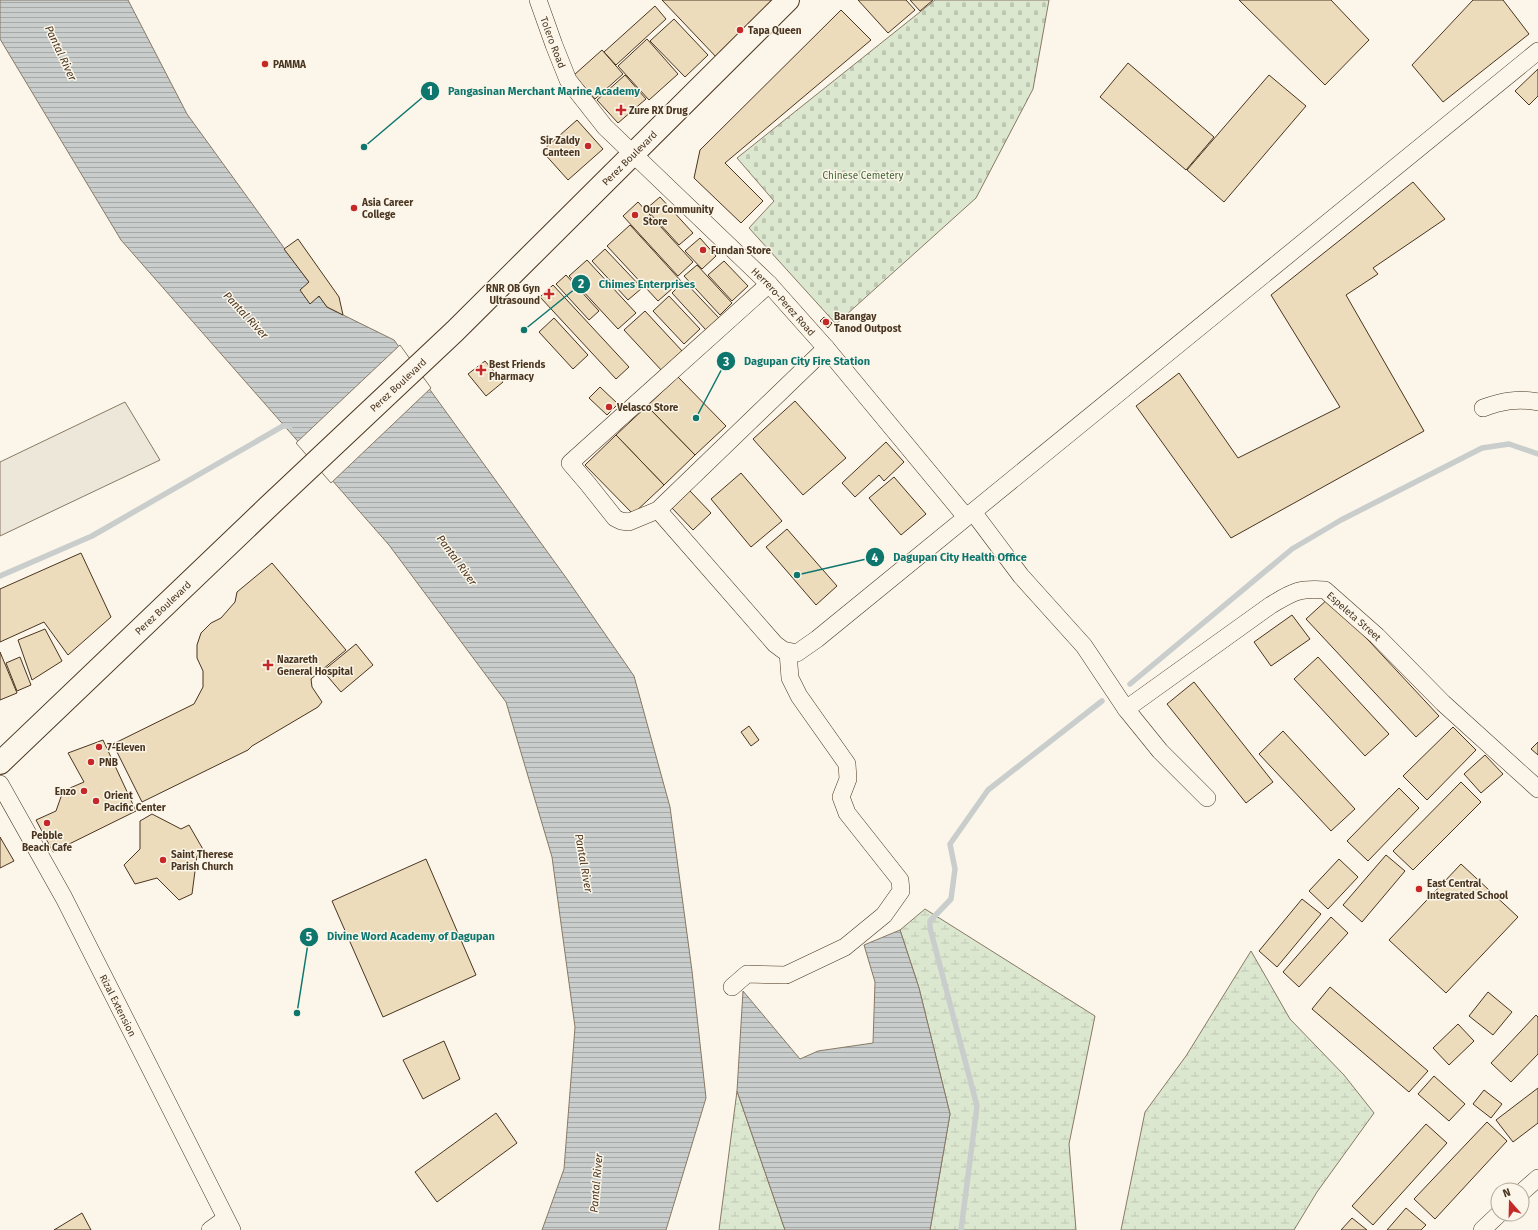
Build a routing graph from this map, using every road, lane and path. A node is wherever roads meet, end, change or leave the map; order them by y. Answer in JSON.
{"nodes":[{"id":1,"x":538,"y":0,"type":"edge"},
{"id":2,"x":788,"y":0,"type":"edge"},
{"id":3,"x":1538,"y":51,"type":"edge"},
{"id":4,"x":634,"y":154,"type":"junction"},
{"id":5,"x":769,"y":284,"type":"junction"},
{"id":6,"x":826,"y":348,"type":"junction"},
{"id":7,"x":1538,"y":402,"type":"edge"},
{"id":8,"x":1483,"y":408,"type":"dead end"},
{"id":9,"x":658,"y":510,"type":"junction"},
{"id":10,"x":969,"y":515,"type":"junction"},
{"id":11,"x":788,"y":652,"type":"junction"},
{"id":12,"x":1126,"y":709,"type":"junction"},
{"id":13,"x":0,"y":763,"type":"edge"},
{"id":14,"x":0,"y":784,"type":"edge"},
{"id":15,"x":1538,"y":790,"type":"edge"},
{"id":16,"x":1207,"y":798,"type":"dead end"},
{"id":17,"x":732,"y":987,"type":"dead end"},
{"id":18,"x":1538,"y":1178,"type":"edge"},
{"id":19,"x":1530,"y":1185,"type":"edge"},
{"id":20,"x":1490,"y":1222,"type":"edge"},
{"id":21,"x":228,"y":1224,"type":"edge"},
{"id":22,"x":210,"y":1230,"type":"edge"},
{"id":23,"x":1482,"y":1230,"type":"edge"}],
"edges":[{"from":1,"to":4,"type":"street","name":"Tolero Road"},
{"from":2,"to":4,"type":"main road","name":"Perez Boulevard"},
{"from":3,"to":10,"type":"street"},
{"from":4,"to":5,"type":"street","name":"Herrero-Perez Road"},
{"from":4,"to":13,"type":"main road","name":"Perez Boulevard"},
{"from":5,"to":6,"type":"street","name":"Herrero-Perez Road"},
{"from":5,"to":9,"type":"street"},
{"from":6,"to":9,"type":"street"},
{"from":6,"to":10,"type":"street","name":"Herrero-Perez Road"},
{"from":7,"to":8,"type":"street"},
{"from":9,"to":11,"type":"street"},
{"from":10,"to":11,"type":"street"},
{"from":10,"to":12,"type":"street","name":"Herrero-Perez Road"},
{"from":11,"to":17,"type":"street"},
{"from":12,"to":15,"type":"street","name":"Espeleta Street"},
{"from":12,"to":16,"type":"street","name":"Herrero-Perez Road"},
{"from":14,"to":21,"type":"street","name":"Rizal Extension"},
{"from":18,"to":19,"type":"street"},
{"from":20,"to":23,"type":"street"},
{"from":21,"to":22,"type":"street"}]}
